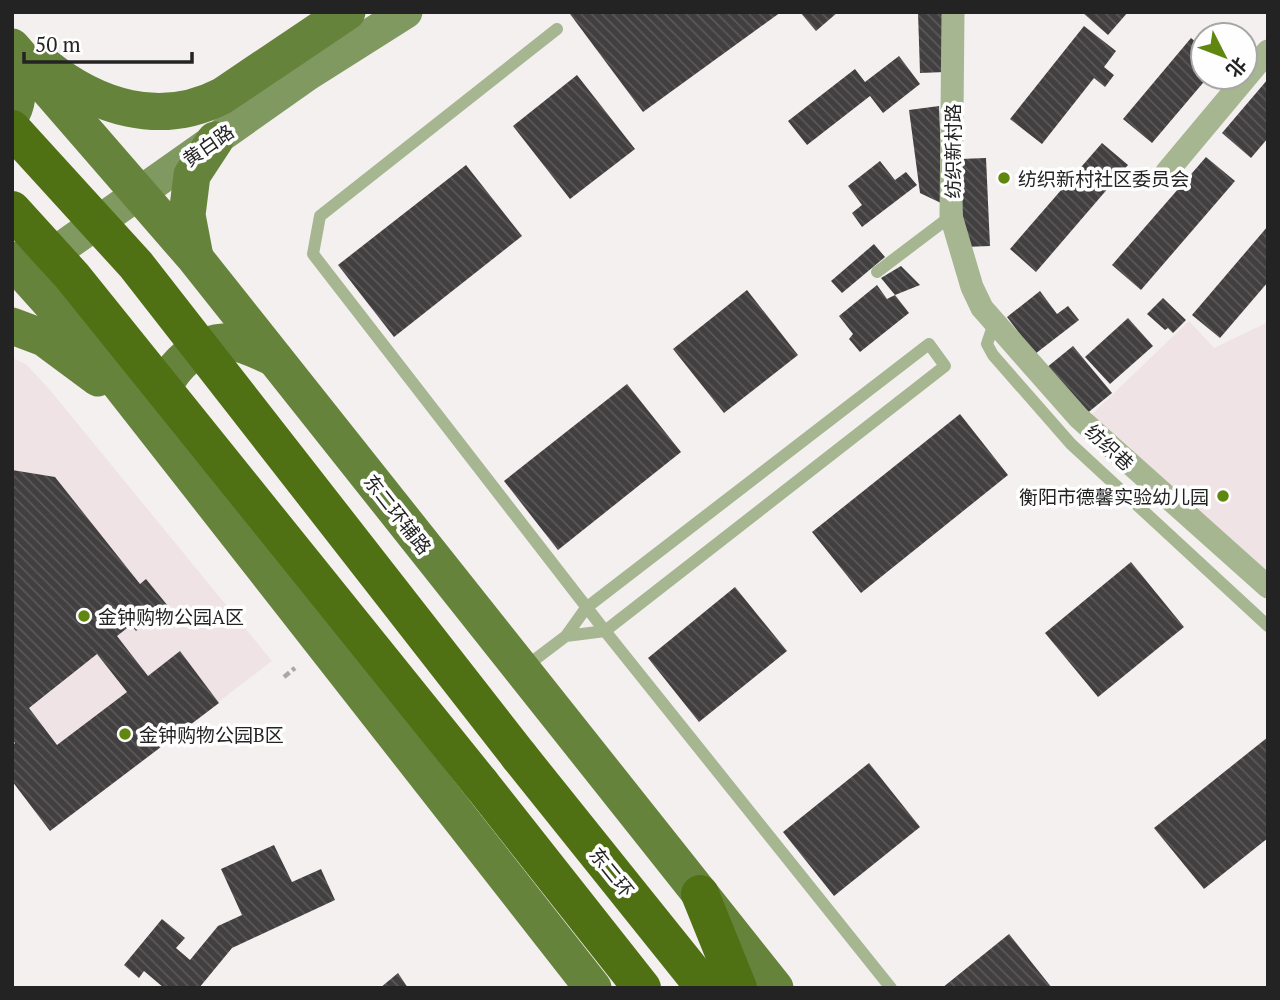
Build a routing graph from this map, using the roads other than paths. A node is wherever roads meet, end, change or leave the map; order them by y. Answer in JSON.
{"nodes":[{"id":1,"x":347,"y":12,"type":"edge"},
{"id":2,"x":406,"y":12,"type":"edge"},
{"id":3,"x":953,"y":12,"type":"edge"},
{"id":4,"x":556,"y":29,"type":"dead end"},
{"id":5,"x":12,"y":41,"type":"edge"},
{"id":6,"x":12,"y":47,"type":"edge"},
{"id":7,"x":1268,"y":51,"type":"edge"},
{"id":8,"x":12,"y":68,"type":"edge"},
{"id":9,"x":12,"y":113,"type":"edge"},
{"id":10,"x":12,"y":129,"type":"edge"},
{"id":11,"x":215,"y":140,"type":"junction"},
{"id":12,"x":1166,"y":173,"type":"dead end"},
{"id":13,"x":139,"y":193,"type":"junction"},
{"id":14,"x":12,"y":210,"type":"edge"},
{"id":15,"x":951,"y":216,"type":"junction"},
{"id":16,"x":195,"y":258,"type":"junction"},
{"id":17,"x":16,"y":272,"type":"edge"},
{"id":18,"x":877,"y":272,"type":"dead end"},
{"id":19,"x":972,"y":288,"type":"joint"},
{"id":20,"x":994,"y":323,"type":"junction"},
{"id":21,"x":12,"y":326,"type":"edge"},
{"id":22,"x":274,"y":358,"type":"junction"},
{"id":23,"x":137,"y":406,"type":"junction"},
{"id":24,"x":168,"y":445,"type":"junction"},
{"id":25,"x":1268,"y":587,"type":"edge"},
{"id":26,"x":586,"y":608,"type":"junction"},
{"id":27,"x":1268,"y":626,"type":"edge"},
{"id":28,"x":604,"y":631,"type":"junction"},
{"id":29,"x":566,"y":636,"type":"junction"},
{"id":30,"x":522,"y":670,"type":"junction"},
{"id":31,"x":701,"y":894,"type":"junction"},
{"id":32,"x":593,"y":988,"type":"edge"},
{"id":33,"x":642,"y":988,"type":"edge"},
{"id":34,"x":705,"y":988,"type":"edge"},
{"id":35,"x":738,"y":988,"type":"edge"},
{"id":36,"x":775,"y":988,"type":"edge"},
{"id":37,"x":891,"y":988,"type":"edge"}],
"edges":[{"from":1,"to":5,"type":"main road"},
{"from":2,"to":11,"type":"main road","name":"黄白路"},
{"from":3,"to":15,"type":"street","name":"纺织新村路"},
{"from":4,"to":26,"type":"lane"},
{"from":6,"to":13,"type":"main road","name":"东二环辅路"},
{"from":7,"to":12,"type":"street"},
{"from":8,"to":9,"type":"main road"},
{"from":10,"to":34,"type":"highway","name":"东二环","bridge":true},
{"from":11,"to":13,"type":"main road","name":"黄白路"},
{"from":11,"to":16,"type":"main road"},
{"from":13,"to":16,"type":"main road","name":"东二环辅路"},
{"from":13,"to":17,"type":"main road","name":"黄白路"},
{"from":14,"to":33,"type":"highway","bridge":true},
{"from":15,"to":18,"type":"lane"},
{"from":15,"to":19,"type":"street","name":"纺织新村路"},
{"from":16,"to":22,"type":"main road","name":"东二环辅路"},
{"from":17,"to":23,"type":"main road"},
{"from":19,"to":20,"type":"street","name":"纺织巷"},
{"from":20,"to":25,"type":"street","name":"纺织巷"},
{"from":20,"to":27,"type":"lane"},
{"from":21,"to":23,"type":"main road"},
{"from":22,"to":24,"type":"main road"},
{"from":22,"to":30,"type":"main road","name":"东二环辅路"},
{"from":23,"to":24,"type":"main road"},
{"from":24,"to":32,"type":"main road"},
{"from":26,"to":28,"type":"lane"},
{"from":26,"to":28,"type":"lane"},
{"from":26,"to":29,"type":"lane"},
{"from":28,"to":29,"type":"lane"},
{"from":28,"to":37,"type":"lane"},
{"from":29,"to":30,"type":"lane"},
{"from":30,"to":31,"type":"main road","name":"东二环辅路"},
{"from":31,"to":35,"type":"highway"},
{"from":31,"to":36,"type":"main road","name":"东二环辅路"}]}
